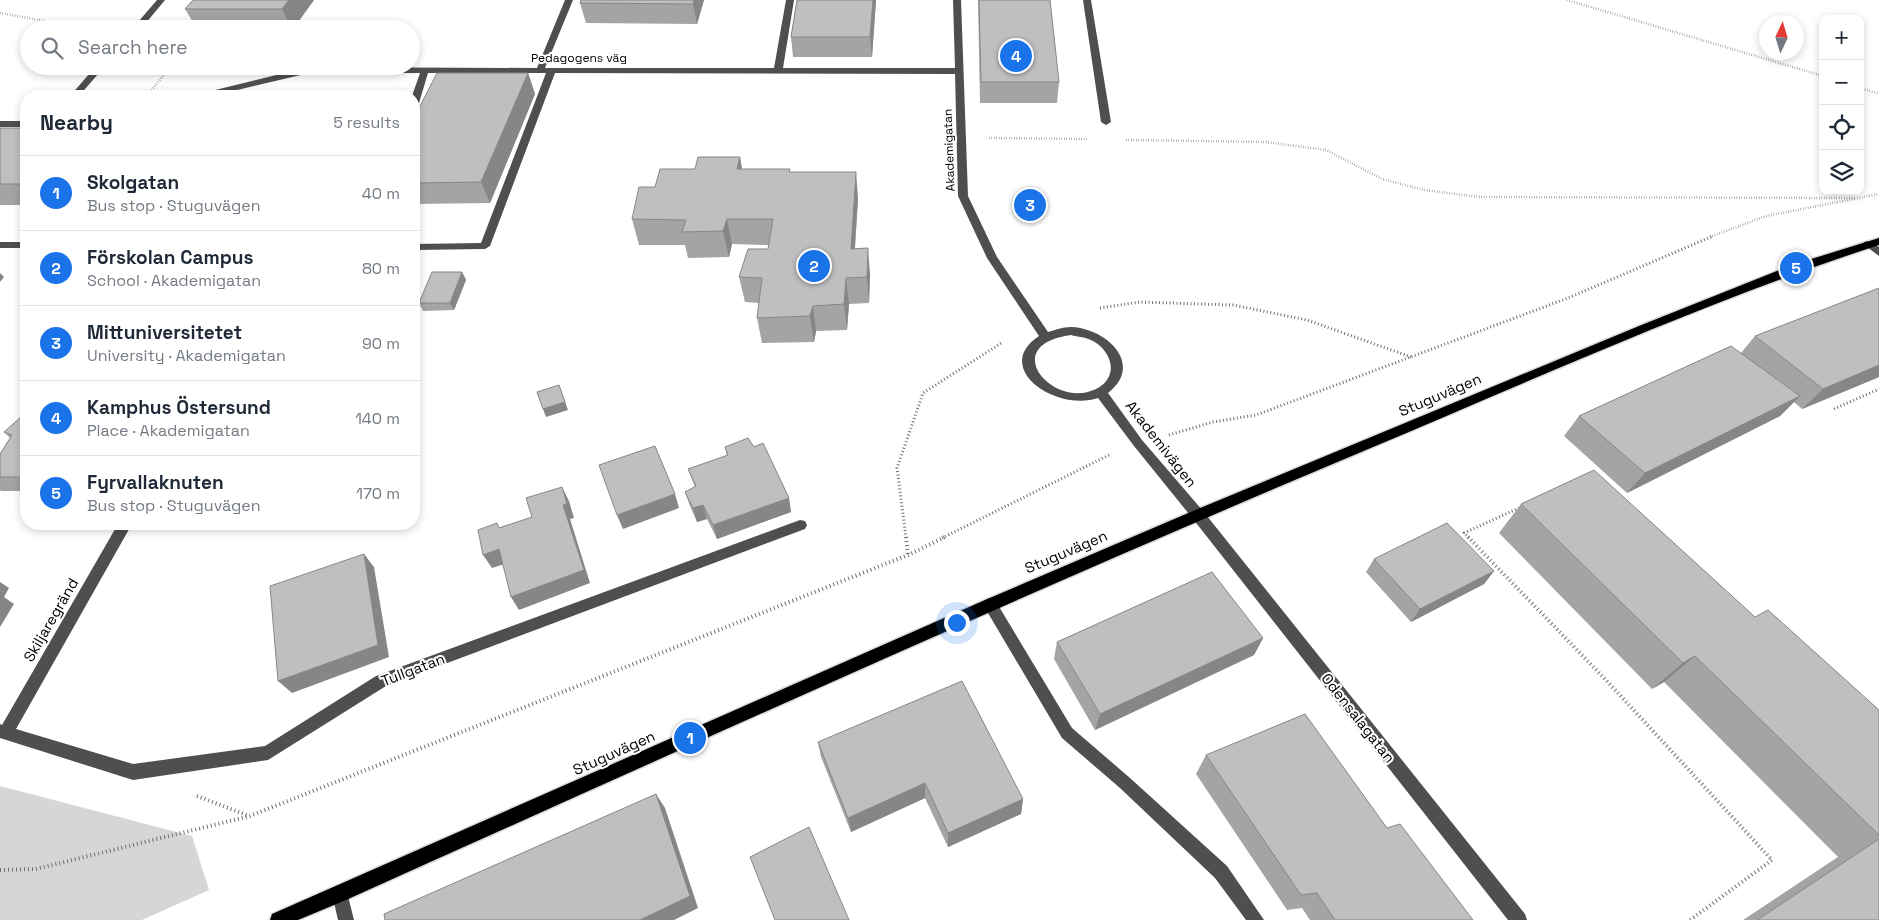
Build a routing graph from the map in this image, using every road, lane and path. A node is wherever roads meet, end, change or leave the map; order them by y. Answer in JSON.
{"nodes":[{"id":1,"x":161,"y":0,"type":"edge"},
{"id":2,"x":569,"y":0,"type":"edge"},
{"id":3,"x":790,"y":0,"type":"edge"},
{"id":4,"x":958,"y":0,"type":"edge"},
{"id":5,"x":1087,"y":0,"type":"edge"},
{"id":6,"x":1567,"y":0,"type":"edge"},
{"id":7,"x":0,"y":13,"type":"edge"},
{"id":8,"x":40,"y":20,"type":"edge"},
{"id":9,"x":144,"y":20,"type":"edge"},
{"id":10,"x":420,"y":70,"type":"edge"},
{"id":11,"x":425,"y":70,"type":"junction"},
{"id":12,"x":540,"y":70,"type":"junction"},
{"id":13,"x":552,"y":70,"type":"junction"},
{"id":14,"x":778,"y":70,"type":"junction"},
{"id":15,"x":959,"y":71,"type":"junction"},
{"id":16,"x":93,"y":75,"type":"edge"},
{"id":17,"x":164,"y":75,"type":"edge"},
{"id":18,"x":291,"y":75,"type":"edge"},
{"id":19,"x":1819,"y":75,"type":"edge"},
{"id":20,"x":1864,"y":89,"type":"edge"},
{"id":21,"x":79,"y":90,"type":"edge"},
{"id":22,"x":152,"y":90,"type":"edge"},
{"id":23,"x":237,"y":90,"type":"edge"},
{"id":24,"x":418,"y":90,"type":"edge"},
{"id":25,"x":1879,"y":94,"type":"edge"},
{"id":26,"x":1106,"y":122,"type":"dead end"},
{"id":27,"x":0,"y":124,"type":"edge"},
{"id":28,"x":20,"y":124,"type":"edge"},
{"id":29,"x":960,"y":139,"type":"junction"},
{"id":30,"x":1088,"y":140,"type":"dead end"},
{"id":31,"x":1118,"y":140,"type":"dead end"},
{"id":32,"x":1879,"y":194,"type":"edge"},
{"id":33,"x":1864,"y":198,"type":"junction"},
{"id":34,"x":1873,"y":243,"type":"edge"},
{"id":35,"x":0,"y":245,"type":"edge"},
{"id":36,"x":20,"y":245,"type":"edge"},
{"id":37,"x":420,"y":247,"type":"edge"},
{"id":38,"x":1879,"y":252,"type":"edge"},
{"id":39,"x":1045,"y":337,"type":"junction"},
{"id":40,"x":1879,"y":389,"type":"edge"},
{"id":41,"x":1100,"y":392,"type":"junction"},
{"id":42,"x":1834,"y":409,"type":"edge"},
{"id":43,"x":1138,"y":443,"type":"junction"},
{"id":44,"x":1526,"y":505,"type":"edge"},
{"id":45,"x":1198,"y":515,"type":"junction"},
{"id":46,"x":800,"y":525,"type":"dead end"},
{"id":47,"x":121,"y":530,"type":"edge"},
{"id":48,"x":990,"y":604,"type":"junction"},
{"id":49,"x":3,"y":731,"type":"edge"},
{"id":50,"x":0,"y":870,"type":"edge"},
{"id":51,"x":340,"y":894,"type":"junction"},
{"id":52,"x":278,"y":920,"type":"edge"},
{"id":53,"x":346,"y":920,"type":"edge"},
{"id":54,"x":1256,"y":920,"type":"edge"},
{"id":55,"x":1519,"y":920,"type":"edge"},
{"id":56,"x":1690,"y":920,"type":"edge"}],
"edges":[{"from":1,"to":9,"type":"street"},
{"from":2,"to":12,"type":"street"},
{"from":3,"to":14,"type":"street"},
{"from":4,"to":15,"type":"street","name":"Akademigatan"},
{"from":5,"to":26,"type":"street"},
{"from":6,"to":19,"type":"path"},
{"from":7,"to":8,"type":"path"},
{"from":10,"to":11,"type":"street","name":"Pedagogens väg"},
{"from":11,"to":12,"type":"street","name":"Pedagogens väg"},
{"from":11,"to":24,"type":"street"},
{"from":12,"to":13,"type":"street","name":"Pedagogens väg"},
{"from":13,"to":14,"type":"street","name":"Pedagogens väg"},
{"from":13,"to":37,"type":"street"},
{"from":14,"to":15,"type":"street","name":"Pedagogens väg"},
{"from":15,"to":29,"type":"street","name":"Akademigatan"},
{"from":16,"to":21,"type":"street"},
{"from":17,"to":22,"type":"path"},
{"from":18,"to":23,"type":"street","name":"Pedagogens väg"},
{"from":20,"to":25,"type":"path"},
{"from":27,"to":28,"type":"street"},
{"from":29,"to":30,"type":"path"},
{"from":29,"to":39,"type":"street","name":"Akademigatan"},
{"from":31,"to":33,"type":"path"},
{"from":32,"to":33,"type":"path"},
{"from":33,"to":43,"type":"path"},
{"from":34,"to":38,"type":"street"},
{"from":34,"to":45,"type":"main road","name":"Stuguvägen"},
{"from":35,"to":36,"type":"street"},
{"from":39,"to":41,"type":"street"},
{"from":39,"to":41,"type":"street"},
{"from":40,"to":42,"type":"path"},
{"from":41,"to":43,"type":"street","name":"Akademivägen"},
{"from":43,"to":45,"type":"street","name":"Akademivägen"},
{"from":43,"to":50,"type":"path"},
{"from":44,"to":56,"type":"path"},
{"from":45,"to":48,"type":"main road","name":"Stuguvägen"},
{"from":45,"to":55,"type":"street","name":"Odensalagatan"},
{"from":46,"to":49,"type":"street","name":"Tullgatan"},
{"from":47,"to":49,"type":"street","name":"Skiljaregränd"},
{"from":48,"to":51,"type":"main road","name":"Stuguvägen"},
{"from":48,"to":54,"type":"street"},
{"from":51,"to":52,"type":"main road","name":"Stuguvägen"},
{"from":51,"to":53,"type":"street"}]}
